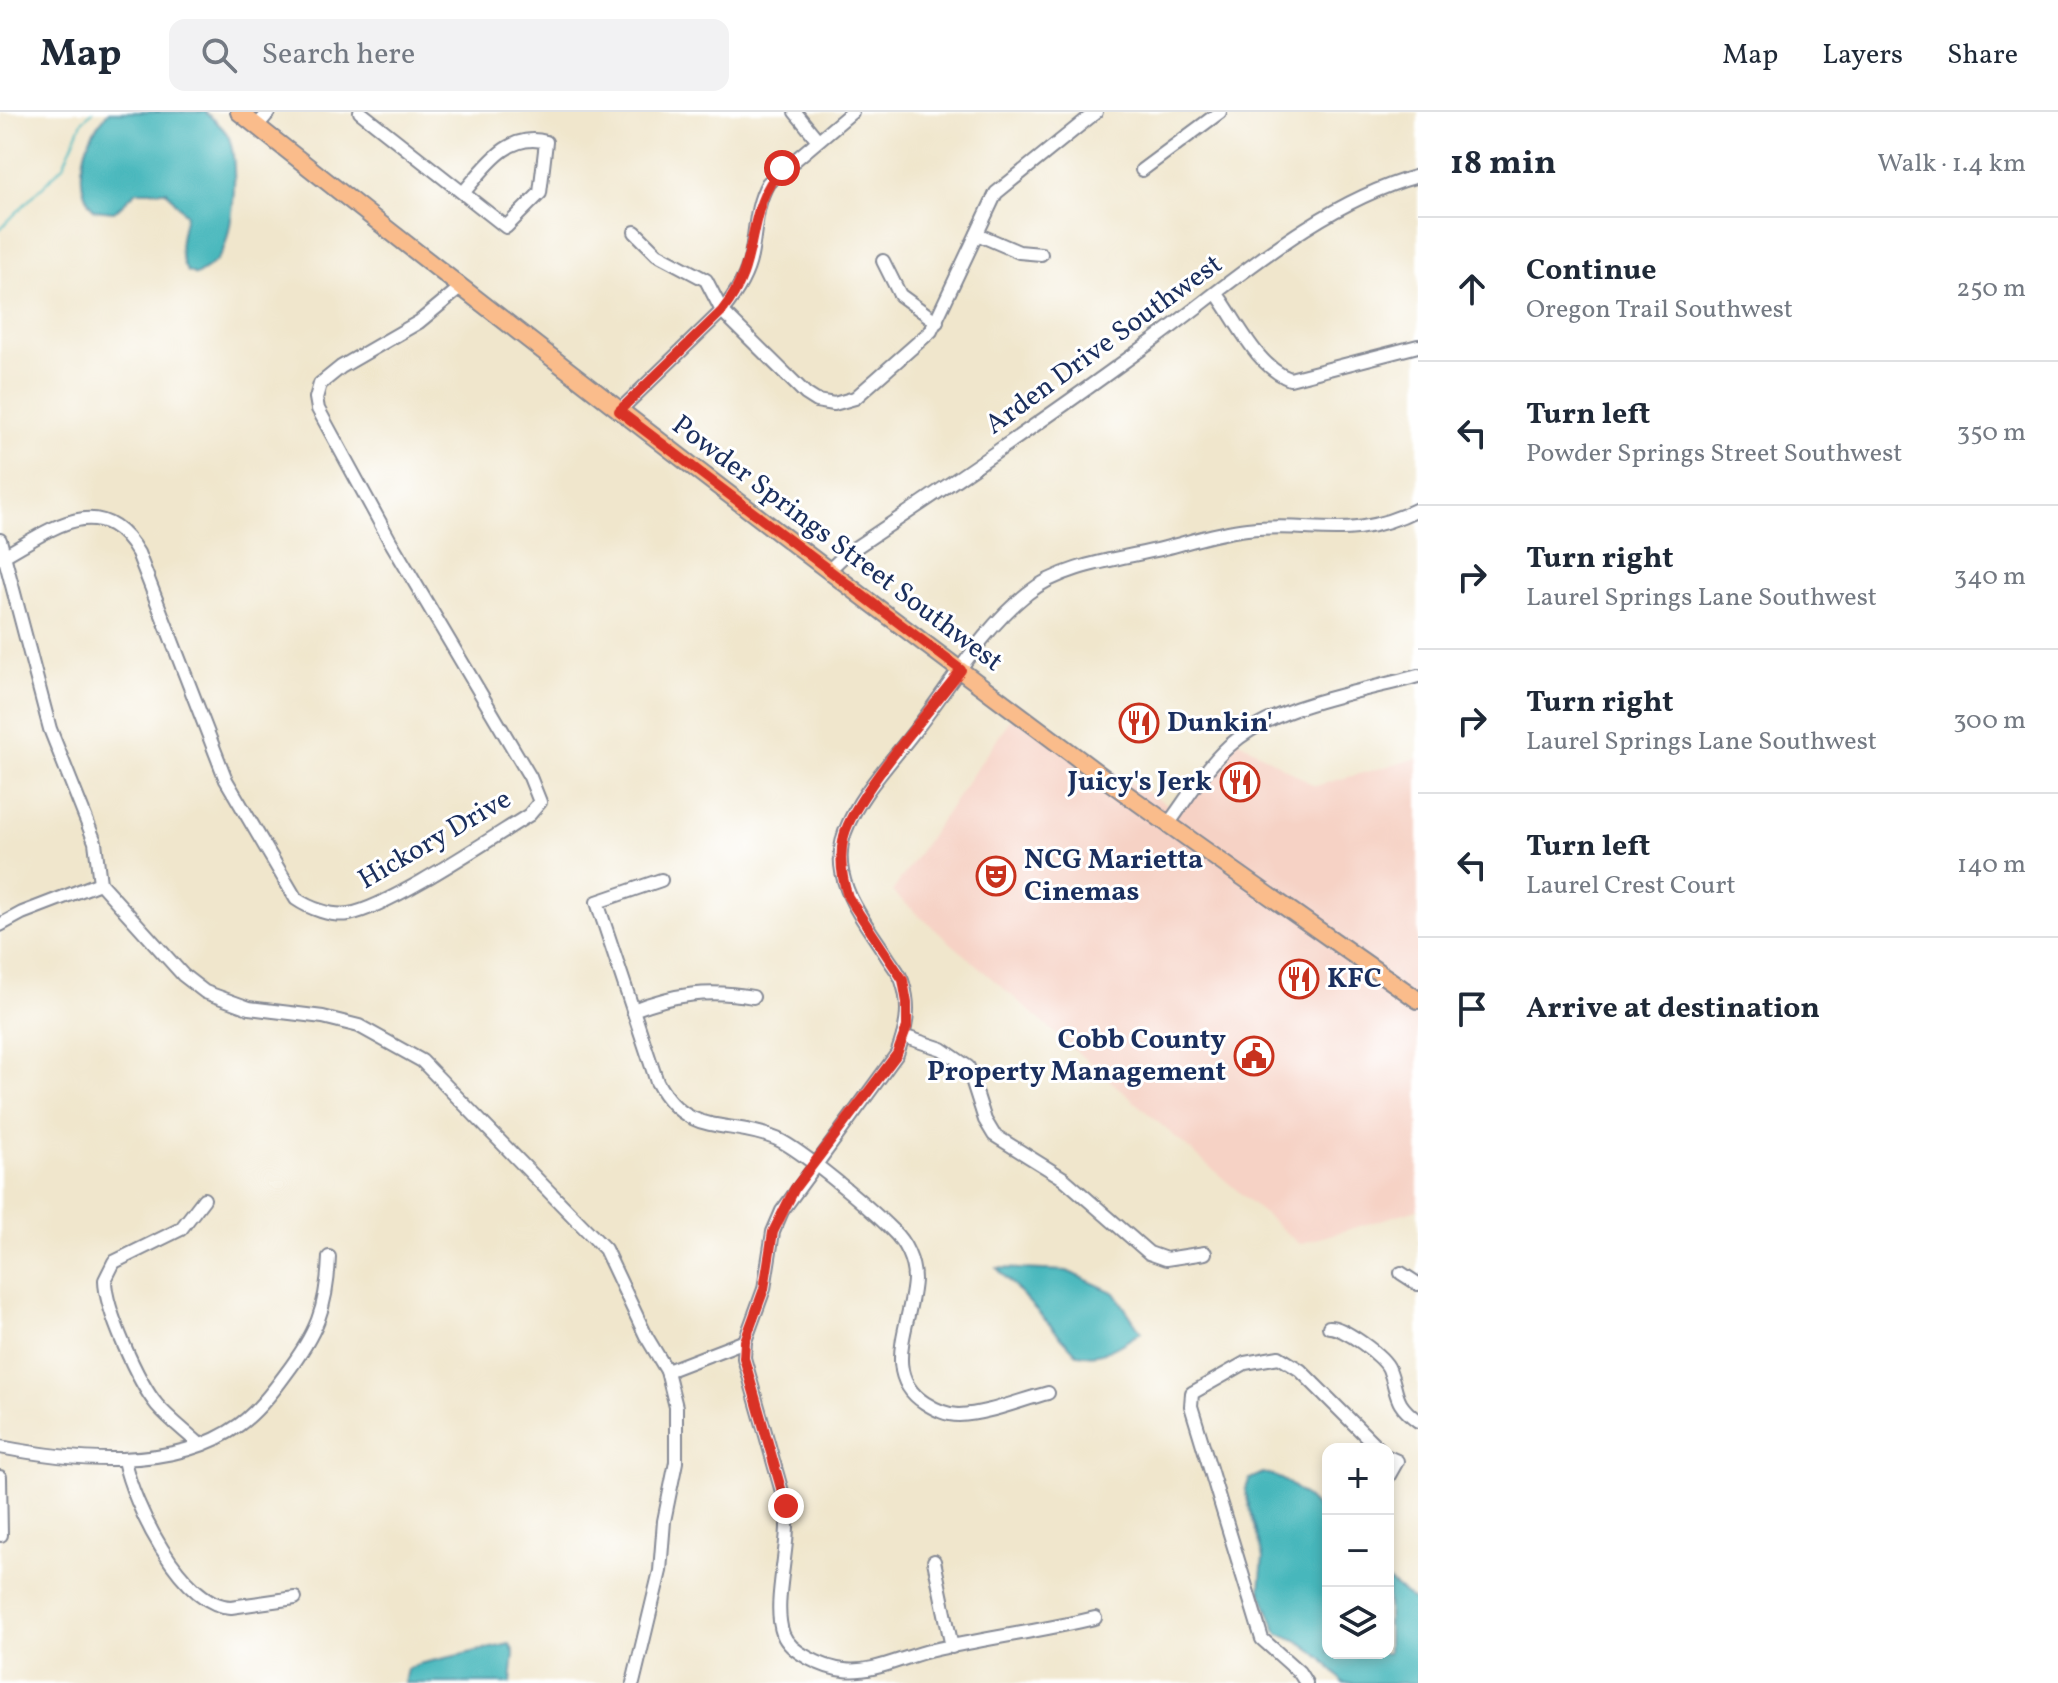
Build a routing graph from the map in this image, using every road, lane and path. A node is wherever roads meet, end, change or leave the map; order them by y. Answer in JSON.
{"nodes":[{"id":1,"x":239,"y":112,"type":"edge"},
{"id":2,"x":269,"y":112,"type":"edge"},
{"id":3,"x":360,"y":112,"type":"edge"},
{"id":4,"x":795,"y":112,"type":"edge"},
{"id":5,"x":852,"y":112,"type":"edge"},
{"id":6,"x":1096,"y":112,"type":"edge"},
{"id":7,"x":1220,"y":112,"type":"edge"},
{"id":8,"x":257,"y":126,"type":"junction"},
{"id":9,"x":817,"y":139,"type":"junction"},
{"id":10,"x":1142,"y":170,"type":"dead end"},
{"id":11,"x":1418,"y":176,"type":"edge"},
{"id":12,"x":463,"y":193,"type":"junction"},
{"id":13,"x":635,"y":232,"type":"dead end"},
{"id":14,"x":977,"y":234,"type":"junction"},
{"id":15,"x":1041,"y":254,"type":"dead end"},
{"id":16,"x":883,"y":261,"type":"dead end"},
{"id":17,"x":460,"y":288,"type":"junction"},
{"id":18,"x":1217,"y":294,"type":"junction"},
{"id":19,"x":722,"y":311,"type":"junction"},
{"id":20,"x":937,"y":322,"type":"junction"},
{"id":21,"x":1418,"y":346,"type":"edge"},
{"id":22,"x":619,"y":411,"type":"junction"},
{"id":23,"x":1418,"y":509,"type":"edge"},
{"id":24,"x":0,"y":540,"type":"edge"},
{"id":25,"x":3,"y":556,"type":"edge"},
{"id":26,"x":828,"y":571,"type":"junction"},
{"id":27,"x":961,"y":670,"type":"junction"},
{"id":28,"x":1418,"y":676,"type":"edge"},
{"id":29,"x":1169,"y":823,"type":"junction"},
{"id":30,"x":661,"y":880,"type":"dead end"},
{"id":31,"x":100,"y":883,"type":"junction"},
{"id":32,"x":0,"y":925,"type":"edge"},
{"id":33,"x":753,"y":997,"type":"dead end"},
{"id":34,"x":1418,"y":1000,"type":"edge"},
{"id":35,"x":633,"y":1010,"type":"junction"},
{"id":36,"x":903,"y":1036,"type":"junction"},
{"id":37,"x":813,"y":1165,"type":"junction"},
{"id":38,"x":204,"y":1199,"type":"dead end"},
{"id":39,"x":1205,"y":1253,"type":"dead end"},
{"id":40,"x":329,"y":1257,"type":"dead end"},
{"id":41,"x":1401,"y":1273,"type":"dead end"},
{"id":42,"x":1418,"y":1284,"type":"edge"},
{"id":43,"x":1329,"y":1327,"type":"dead end"},
{"id":44,"x":745,"y":1341,"type":"junction"},
{"id":45,"x":667,"y":1371,"type":"junction"},
{"id":46,"x":1048,"y":1393,"type":"dead end"},
{"id":47,"x":1418,"y":1421,"type":"edge"},
{"id":48,"x":198,"y":1443,"type":"junction"},
{"id":49,"x":1373,"y":1443,"type":"edge"},
{"id":50,"x":0,"y":1447,"type":"edge"},
{"id":51,"x":124,"y":1460,"type":"junction"},
{"id":52,"x":0,"y":1477,"type":"edge"},
{"id":53,"x":1,"y":1535,"type":"edge"},
{"id":54,"x":934,"y":1561,"type":"dead end"},
{"id":55,"x":295,"y":1598,"type":"dead end"},
{"id":56,"x":1095,"y":1618,"type":"dead end"},
{"id":57,"x":952,"y":1647,"type":"junction"},
{"id":58,"x":633,"y":1683,"type":"edge"},
{"id":59,"x":1306,"y":1683,"type":"edge"}],
"edges":[{"from":1,"to":8,"type":"main road","name":"Powder Springs Street Southwest"},
{"from":2,"to":8,"type":"street"},
{"from":3,"to":12,"type":"street"},
{"from":4,"to":9,"type":"street"},
{"from":5,"to":9,"type":"street"},
{"from":6,"to":14,"type":"street"},
{"from":7,"to":10,"type":"street"},
{"from":8,"to":17,"type":"main road","name":"Powder Springs Street Southwest"},
{"from":9,"to":19,"type":"street"},
{"from":11,"to":18,"type":"street","name":"Arden Drive Southwest"},
{"from":12,"to":12,"type":"street"},
{"from":13,"to":19,"type":"street"},
{"from":14,"to":15,"type":"street"},
{"from":14,"to":20,"type":"street"},
{"from":16,"to":20,"type":"street"},
{"from":17,"to":22,"type":"main road","name":"Powder Springs Street Southwest"},
{"from":17,"to":25,"type":"street","name":"Hickory Drive"},
{"from":18,"to":21,"type":"street"},
{"from":18,"to":26,"type":"street","name":"Arden Drive Southwest"},
{"from":19,"to":20,"type":"street"},
{"from":19,"to":22,"type":"street"},
{"from":22,"to":26,"type":"main road","name":"Powder Springs Street Southwest"},
{"from":23,"to":27,"type":"street"},
{"from":24,"to":25,"type":"street"},
{"from":25,"to":31,"type":"street"},
{"from":26,"to":27,"type":"main road","name":"Powder Springs Street Southwest"},
{"from":27,"to":29,"type":"main road","name":"Powder Springs Street Southwest"},
{"from":27,"to":36,"type":"street"},
{"from":28,"to":29,"type":"street"},
{"from":29,"to":34,"type":"main road","name":"Powder Springs Street Southwest"},
{"from":30,"to":35,"type":"street"},
{"from":31,"to":32,"type":"street"},
{"from":31,"to":45,"type":"street"},
{"from":33,"to":35,"type":"street"},
{"from":35,"to":37,"type":"street"},
{"from":36,"to":37,"type":"street"},
{"from":36,"to":39,"type":"street"},
{"from":37,"to":44,"type":"street"},
{"from":37,"to":46,"type":"street"},
{"from":38,"to":48,"type":"street"},
{"from":40,"to":48,"type":"street"},
{"from":41,"to":42,"type":"street"},
{"from":43,"to":47,"type":"street"},
{"from":44,"to":45,"type":"street"},
{"from":44,"to":57,"type":"street"},
{"from":45,"to":58,"type":"street"},
{"from":48,"to":51,"type":"street"},
{"from":49,"to":59,"type":"street"},
{"from":50,"to":51,"type":"street"},
{"from":51,"to":55,"type":"street"},
{"from":52,"to":53,"type":"street"},
{"from":54,"to":57,"type":"street"},
{"from":56,"to":57,"type":"street"}]}
